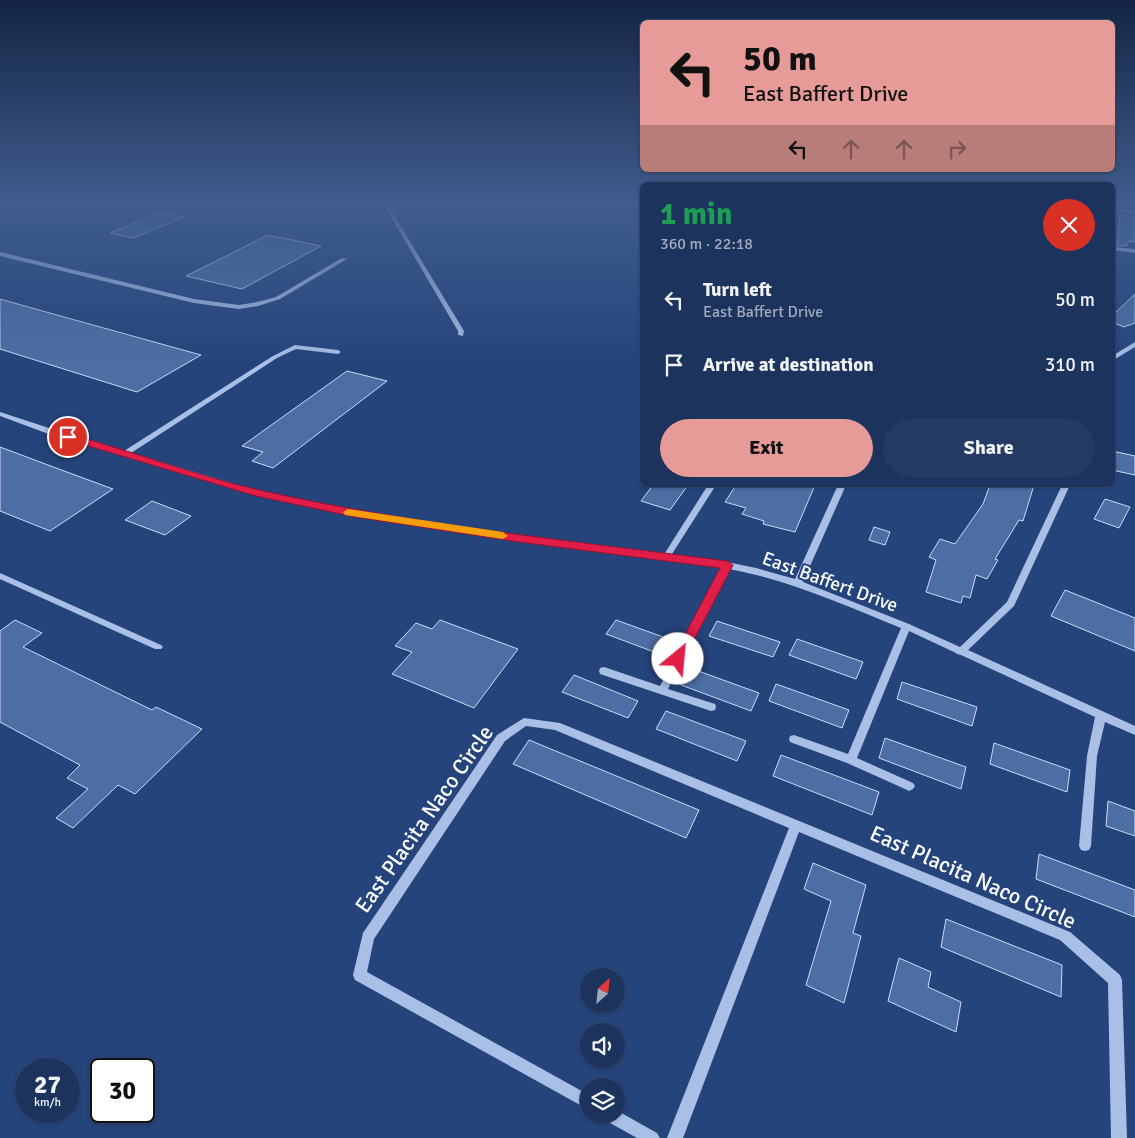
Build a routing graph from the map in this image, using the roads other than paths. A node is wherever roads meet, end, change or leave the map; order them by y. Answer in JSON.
{"nodes":[{"id":1,"x":17,"y":258,"type":"edge"},
{"id":2,"x":418,"y":258,"type":"edge"},
{"id":3,"x":344,"y":259,"type":"dead end"},
{"id":4,"x":461,"y":335,"type":"dead end"},
{"id":5,"x":1135,"y":344,"type":"edge"},
{"id":6,"x":338,"y":352,"type":"dead end"},
{"id":7,"x":1115,"y":357,"type":"edge"},
{"id":8,"x":0,"y":414,"type":"edge"},
{"id":9,"x":125,"y":454,"type":"junction"},
{"id":10,"x":711,"y":487,"type":"edge"},
{"id":11,"x":841,"y":487,"type":"edge"},
{"id":12,"x":1065,"y":487,"type":"edge"},
{"id":13,"x":667,"y":556,"type":"junction"},
{"id":14,"x":727,"y":565,"type":"junction"},
{"id":15,"x":0,"y":576,"type":"edge"},
{"id":16,"x":798,"y":583,"type":"junction"},
{"id":17,"x":906,"y":626,"type":"junction"},
{"id":18,"x":158,"y":647,"type":"dead end"},
{"id":19,"x":960,"y":652,"type":"junction"},
{"id":20,"x":604,"y":671,"type":"dead end"},
{"id":21,"x":662,"y":691,"type":"junction"},
{"id":22,"x":711,"y":707,"type":"dead end"},
{"id":23,"x":1101,"y":715,"type":"junction"},
{"id":24,"x":1135,"y":730,"type":"edge"},
{"id":25,"x":794,"y":739,"type":"dead end"},
{"id":26,"x":851,"y":760,"type":"junction"},
{"id":27,"x":910,"y":786,"type":"dead end"},
{"id":28,"x":796,"y":825,"type":"junction"},
{"id":29,"x":1085,"y":846,"type":"dead end"},
{"id":30,"x":580,"y":1098,"type":"edge"},
{"id":31,"x":624,"y":1123,"type":"edge"},
{"id":32,"x":652,"y":1138,"type":"edge"},
{"id":33,"x":675,"y":1138,"type":"edge"},
{"id":34,"x":1119,"y":1138,"type":"edge"}],
"edges":[{"from":1,"to":3,"type":"street"},
{"from":2,"to":4,"type":"street"},
{"from":5,"to":7,"type":"street"},
{"from":6,"to":9,"type":"street"},
{"from":8,"to":9,"type":"street","name":"East Baffert Drive"},
{"from":9,"to":13,"type":"street","name":"East Baffert Drive"},
{"from":10,"to":13,"type":"street"},
{"from":11,"to":16,"type":"street"},
{"from":12,"to":19,"type":"street"},
{"from":13,"to":14,"type":"street","name":"East Baffert Drive"},
{"from":14,"to":16,"type":"street","name":"East Baffert Drive"},
{"from":14,"to":21,"type":"street"},
{"from":15,"to":18,"type":"street"},
{"from":16,"to":17,"type":"street","name":"East Baffert Drive"},
{"from":17,"to":19,"type":"street","name":"East Baffert Drive"},
{"from":17,"to":26,"type":"street"},
{"from":19,"to":23,"type":"street","name":"East Baffert Drive"},
{"from":20,"to":21,"type":"street"},
{"from":21,"to":22,"type":"street"},
{"from":23,"to":24,"type":"street","name":"East Baffert Drive"},
{"from":23,"to":29,"type":"street"},
{"from":25,"to":26,"type":"street"},
{"from":26,"to":27,"type":"street"},
{"from":28,"to":30,"type":"street","name":"East Placita Naco Circle"},
{"from":28,"to":33,"type":"street"},
{"from":28,"to":34,"type":"street","name":"East Placita Naco Circle"},
{"from":31,"to":32,"type":"street"}]}
